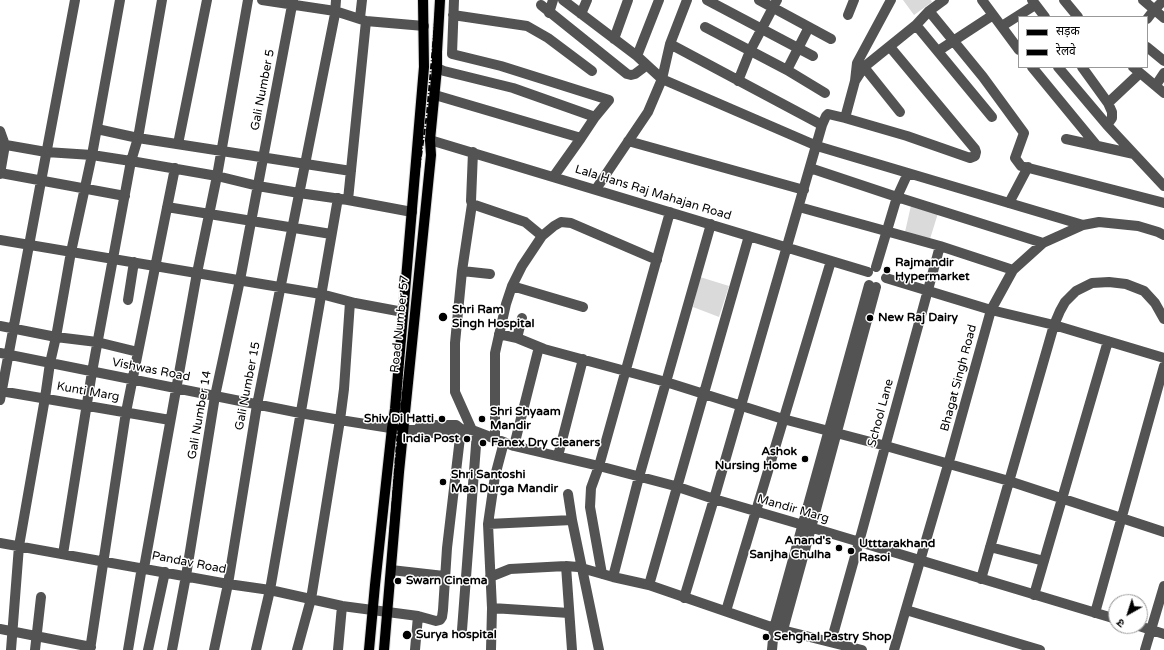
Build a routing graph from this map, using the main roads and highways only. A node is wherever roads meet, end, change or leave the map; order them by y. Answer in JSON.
{"nodes":[{"id":1,"x":423,"y":0,"type":"edge"},
{"id":2,"x":440,"y":0,"type":"edge"},
{"id":3,"x":369,"y":650,"type":"edge"},
{"id":4,"x":384,"y":650,"type":"edge"}],
"edges":[{"from":1,"to":3,"type":"main road","name":"Road Number 57"},
{"from":2,"to":4,"type":"main road","name":"Road Number 57"}]}
